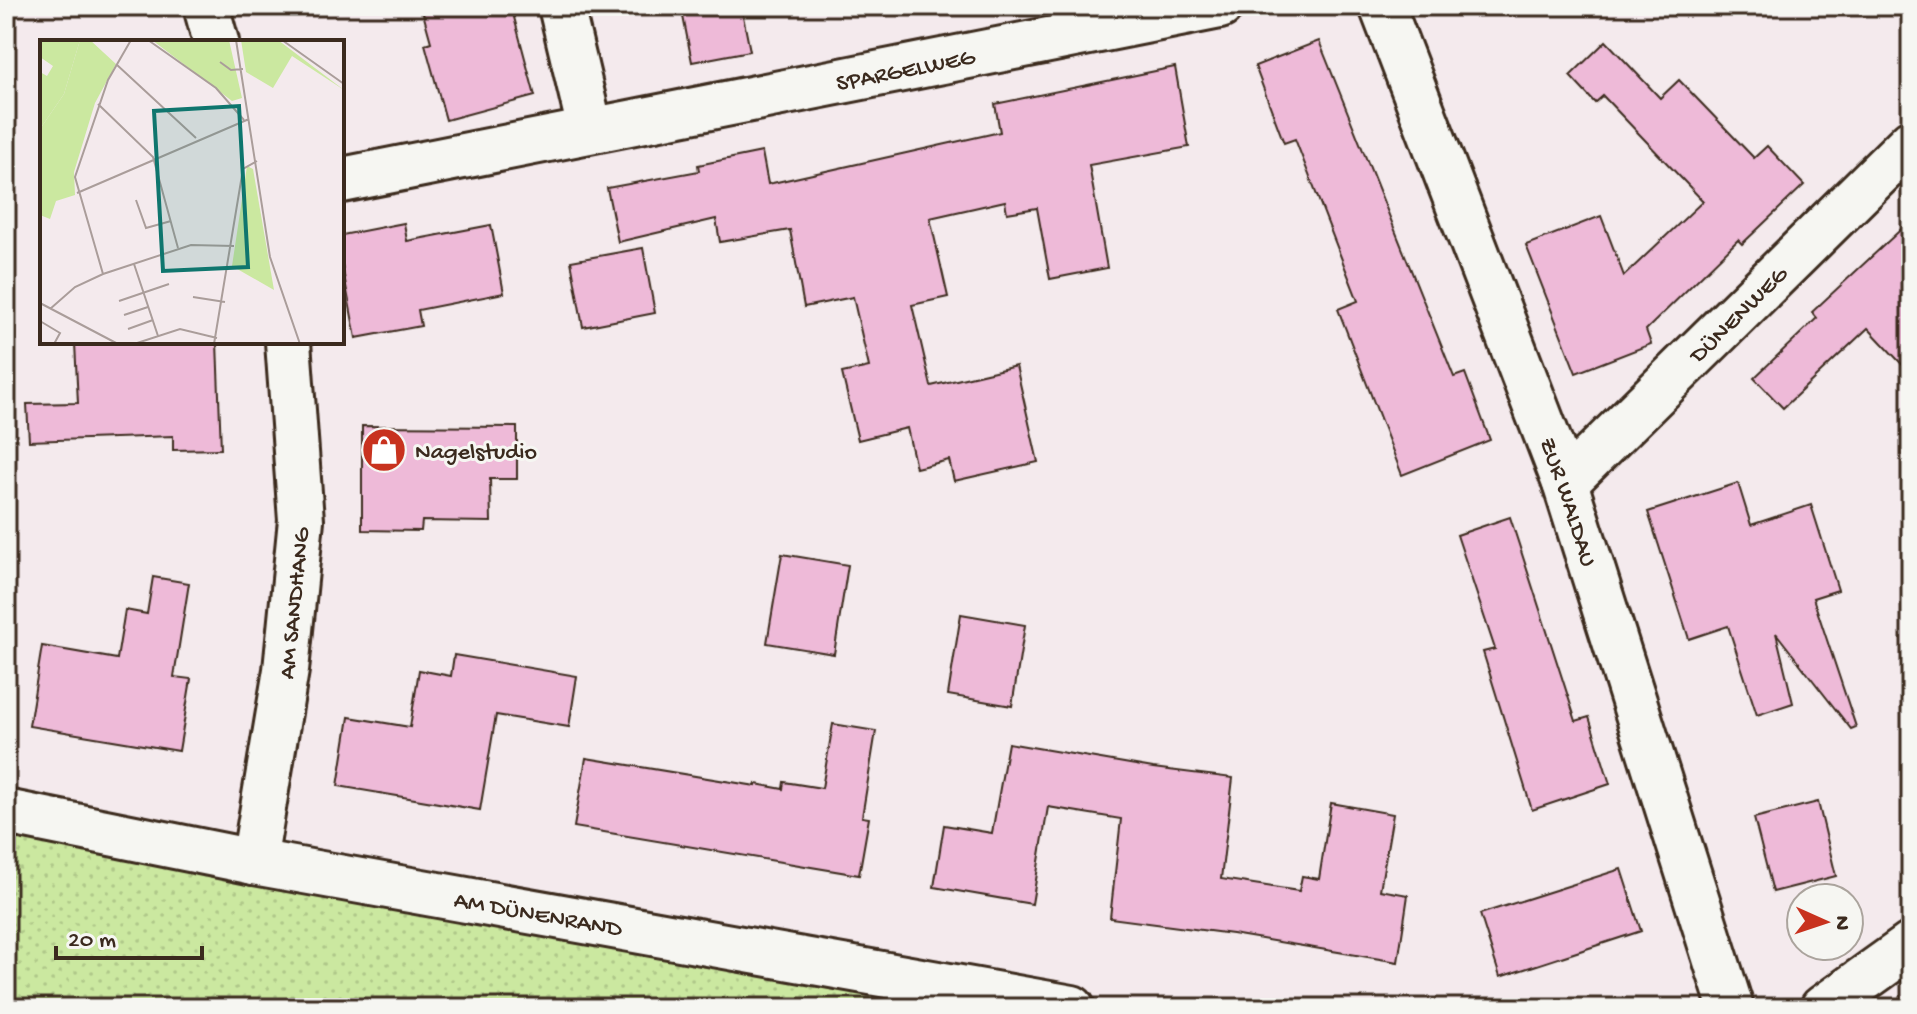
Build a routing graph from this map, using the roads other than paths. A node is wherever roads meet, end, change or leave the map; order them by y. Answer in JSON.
{"nodes":[{"id":1,"x":206,"y":6,"type":"edge"},
{"id":2,"x":561,"y":6,"type":"edge"},
{"id":3,"x":1220,"y":6,"type":"edge"},
{"id":4,"x":1382,"y":6,"type":"edge"},
{"id":5,"x":215,"y":40,"type":"edge"},
{"id":6,"x":590,"y":129,"type":"junction"},
{"id":7,"x":1911,"y":142,"type":"edge"},
{"id":8,"x":344,"y":180,"type":"edge"},
{"id":9,"x":288,"y":344,"type":"edge"},
{"id":10,"x":1565,"y":483,"type":"junction"},
{"id":11,"x":6,"y":812,"type":"edge"},
{"id":12,"x":254,"y":862,"type":"junction"},
{"id":13,"x":1911,"y":945,"type":"edge"},
{"id":14,"x":1072,"y":1008,"type":"edge"},
{"id":15,"x":1731,"y":1008,"type":"edge"},
{"id":16,"x":1823,"y":1008,"type":"edge"}],
"edges":[{"from":1,"to":5,"type":"street"},
{"from":2,"to":6,"type":"street"},
{"from":3,"to":6,"type":"street","name":"SPARGELWEG"},
{"from":4,"to":10,"type":"street","name":"ZUR WALDAU"},
{"from":6,"to":8,"type":"street","name":"SPARGELWEG"},
{"from":7,"to":10,"type":"street","name":"DÜNENWEG"},
{"from":9,"to":12,"type":"street","name":"AM SANDHANG"},
{"from":10,"to":15,"type":"street","name":"ZUR WALDAU"},
{"from":11,"to":12,"type":"street","name":"AM DÜNENRAND"},
{"from":12,"to":14,"type":"street","name":"AM DÜNENRAND"},
{"from":13,"to":16,"type":"street"}]}
